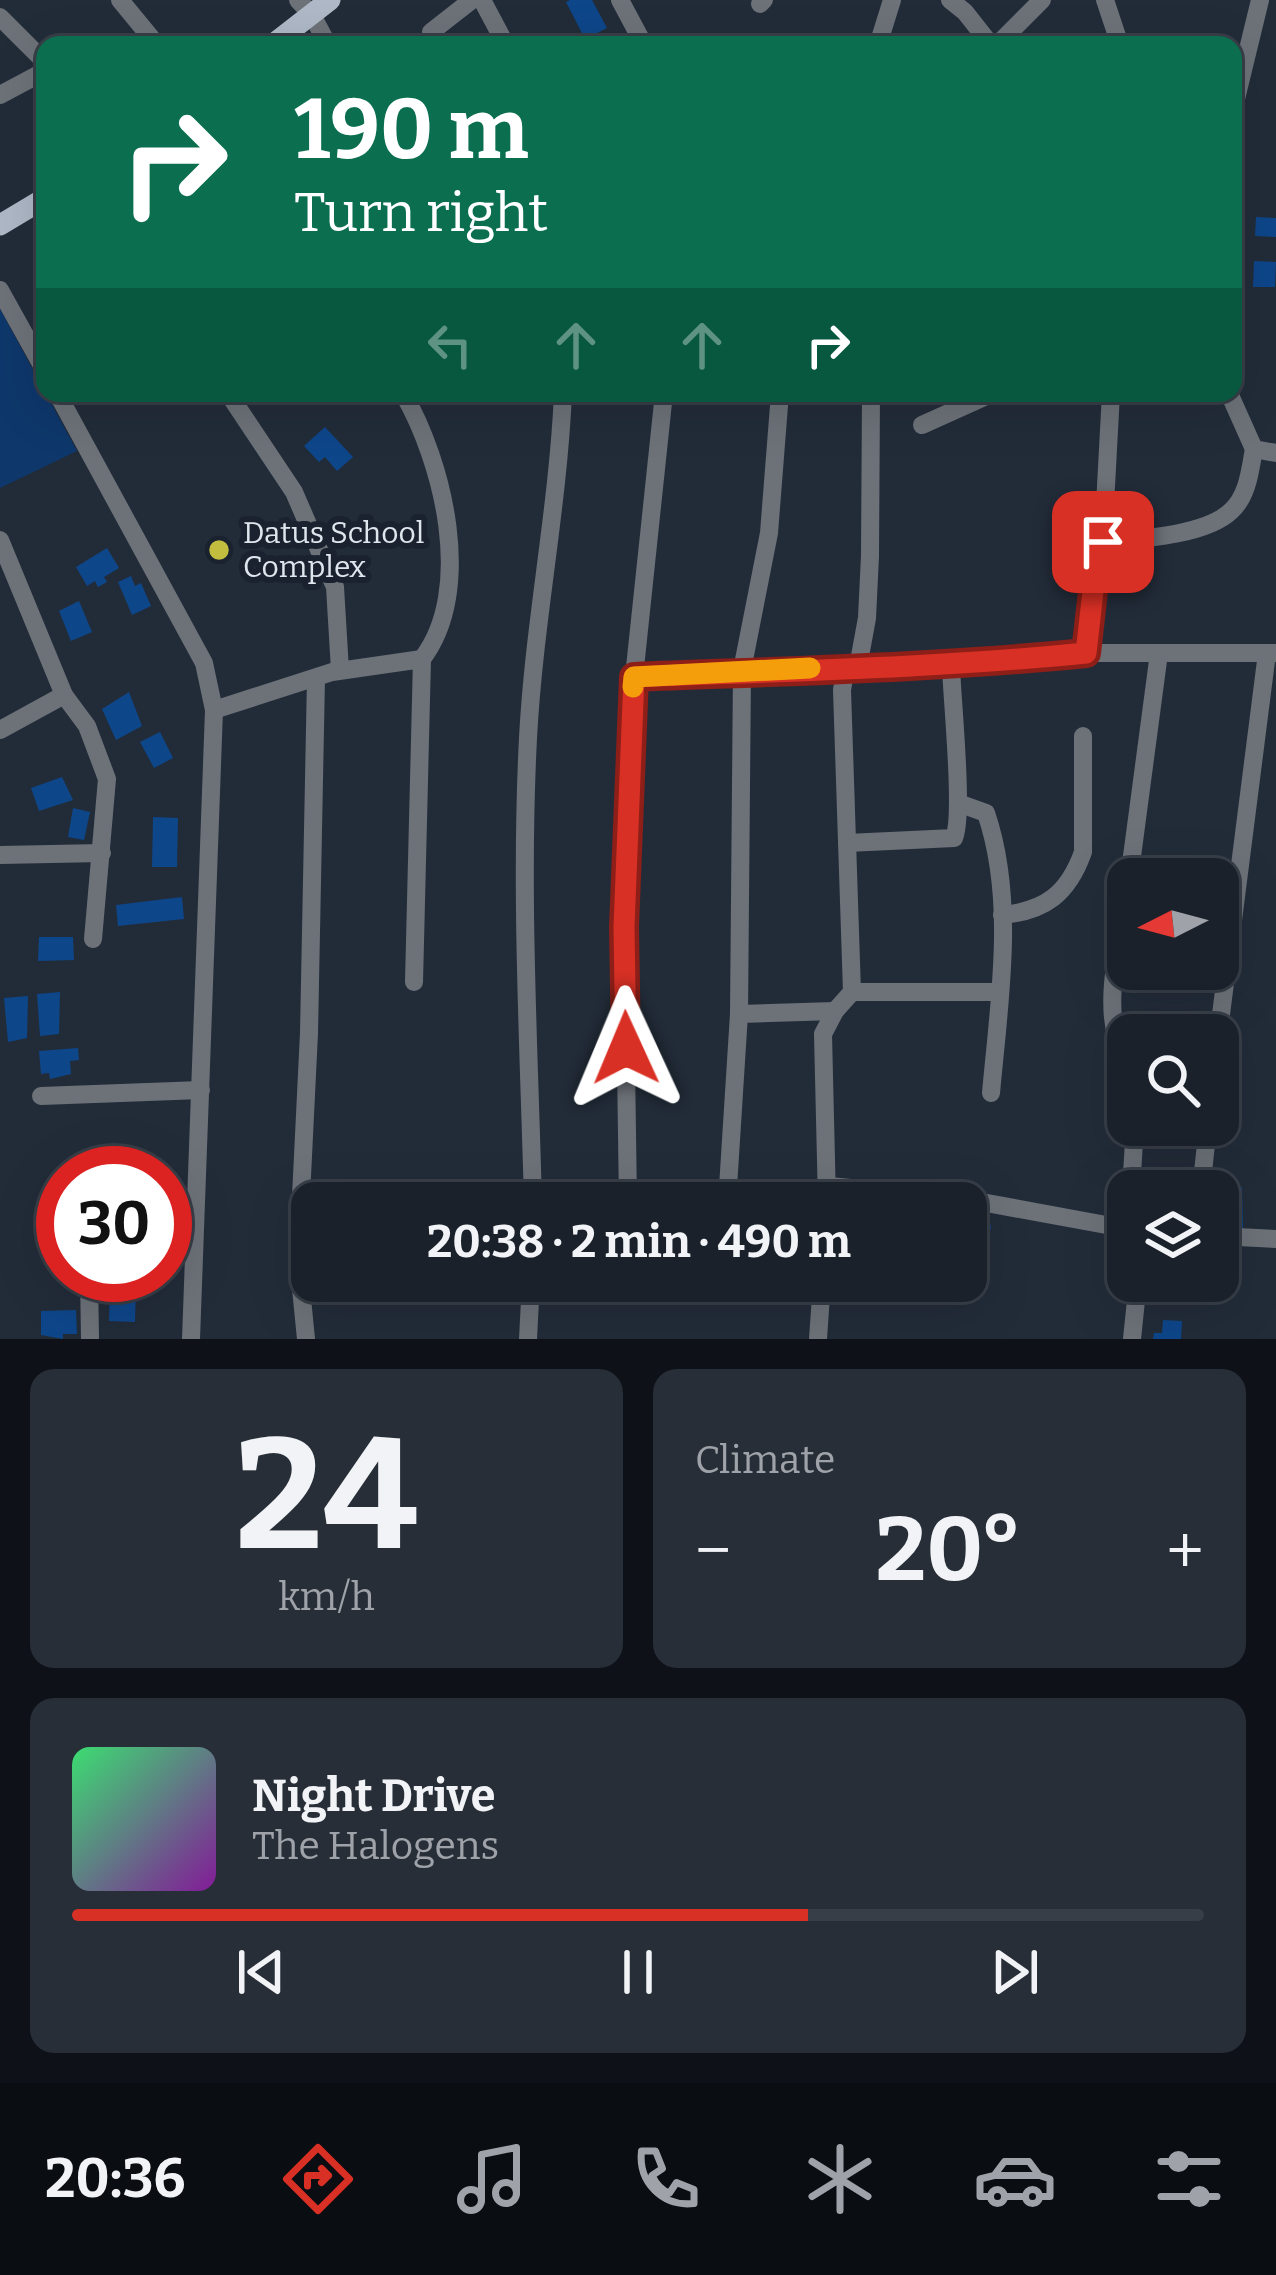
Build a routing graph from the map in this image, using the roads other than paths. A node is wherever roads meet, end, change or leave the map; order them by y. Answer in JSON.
{"nodes":[{"id":1,"x":120,"y":0,"type":"edge"},
{"id":2,"x":330,"y":0,"type":"edge"},
{"id":3,"x":477,"y":0,"type":"edge"},
{"id":4,"x":620,"y":0,"type":"edge"},
{"id":5,"x":892,"y":0,"type":"edge"},
{"id":6,"x":950,"y":0,"type":"edge"},
{"id":7,"x":1042,"y":0,"type":"edge"},
{"id":8,"x":1106,"y":0,"type":"edge"},
{"id":9,"x":1260,"y":0,"type":"edge"},
{"id":10,"x":305,"y":8,"type":"edge"},
{"id":11,"x":0,"y":16,"type":"edge"},
{"id":12,"x":431,"y":32,"type":"dead end"},
{"id":13,"x":150,"y":36,"type":"edge"},
{"id":14,"x":280,"y":36,"type":"edge"},
{"id":15,"x":322,"y":36,"type":"edge"},
{"id":16,"x":500,"y":36,"type":"edge"},
{"id":17,"x":639,"y":36,"type":"edge"},
{"id":18,"x":881,"y":36,"type":"edge"},
{"id":19,"x":986,"y":36,"type":"edge"},
{"id":20,"x":1004,"y":36,"type":"edge"},
{"id":21,"x":1117,"y":36,"type":"edge"},
{"id":22,"x":36,"y":57,"type":"edge"},
{"id":23,"x":36,"y":73,"type":"edge"},
{"id":24,"x":1242,"y":74,"type":"edge"},
{"id":25,"x":0,"y":95,"type":"edge"},
{"id":26,"x":36,"y":203,"type":"edge"},
{"id":27,"x":0,"y":225,"type":"edge"},
{"id":28,"x":0,"y":290,"type":"edge"},
{"id":29,"x":36,"y":355,"type":"edge"},
{"id":30,"x":62,"y":402,"type":"edge"},
{"id":31,"x":233,"y":402,"type":"edge"},
{"id":32,"x":408,"y":402,"type":"edge"},
{"id":33,"x":563,"y":402,"type":"edge"},
{"id":34,"x":663,"y":402,"type":"edge"},
{"id":35,"x":779,"y":402,"type":"edge"},
{"id":36,"x":871,"y":402,"type":"edge"},
{"id":37,"x":973,"y":402,"type":"edge"},
{"id":38,"x":1111,"y":402,"type":"edge"},
{"id":39,"x":1233,"y":402,"type":"edge"},
{"id":40,"x":922,"y":425,"type":"dead end"},
{"id":41,"x":1254,"y":449,"type":"junction"},
{"id":42,"x":1276,"y":453,"type":"edge"},
{"id":43,"x":0,"y":540,"type":"edge"},
{"id":44,"x":1103,"y":542,"type":"junction"},
{"id":45,"x":1272,"y":652,"type":"edge"},
{"id":46,"x":1086,"y":653,"type":"junction"},
{"id":47,"x":1159,"y":653,"type":"junction"},
{"id":48,"x":422,"y":659,"type":"junction"},
{"id":49,"x":859,"y":667,"type":"junction"},
{"id":50,"x":951,"y":667,"type":"junction"},
{"id":51,"x":340,"y":670,"type":"junction"},
{"id":52,"x":742,"y":670,"type":"junction"},
{"id":53,"x":634,"y":677,"type":"junction"},
{"id":54,"x":316,"y":678,"type":"junction"},
{"id":55,"x":64,"y":695,"type":"junction"},
{"id":56,"x":214,"y":710,"type":"junction"},
{"id":57,"x":0,"y":730,"type":"edge"},
{"id":58,"x":1083,"y":736,"type":"dead end"},
{"id":59,"x":958,"y":803,"type":"junction"},
{"id":60,"x":847,"y":843,"type":"junction"},
{"id":61,"x":102,"y":853,"type":"junction"},
{"id":62,"x":0,"y":855,"type":"edge"},
{"id":63,"x":1131,"y":858,"type":"edge"},
{"id":64,"x":1002,"y":915,"type":"junction"},
{"id":65,"x":93,"y":939,"type":"dead end"},
{"id":66,"x":414,"y":982,"type":"dead end"},
{"id":67,"x":852,"y":992,"type":"junction"},
{"id":68,"x":999,"y":992,"type":"junction"},
{"id":69,"x":835,"y":1011,"type":"junction"},
{"id":70,"x":739,"y":1014,"type":"junction"},
{"id":71,"x":1221,"y":1014,"type":"edge"},
{"id":72,"x":201,"y":1090,"type":"junction"},
{"id":73,"x":991,"y":1093,"type":"dead end"},
{"id":74,"x":41,"y":1096,"type":"dead end"},
{"id":75,"x":532,"y":1182,"type":"edge"},
{"id":76,"x":628,"y":1182,"type":"edge"},
{"id":77,"x":728,"y":1182,"type":"edge"},
{"id":78,"x":828,"y":1182,"type":"edge"},
{"id":79,"x":987,"y":1202,"type":"edge"},
{"id":80,"x":1107,"y":1221,"type":"edge"},
{"id":81,"x":1239,"y":1237,"type":"edge"},
{"id":82,"x":1276,"y":1238,"type":"edge"},
{"id":83,"x":89,"y":1302,"type":"edge"},
{"id":84,"x":530,"y":1302,"type":"edge"},
{"id":85,"x":821,"y":1302,"type":"edge"},
{"id":86,"x":1136,"y":1302,"type":"edge"},
{"id":87,"x":90,"y":1339,"type":"edge"},
{"id":88,"x":191,"y":1339,"type":"edge"},
{"id":89,"x":306,"y":1339,"type":"edge"},
{"id":90,"x":528,"y":1339,"type":"edge"},
{"id":91,"x":818,"y":1339,"type":"edge"},
{"id":92,"x":1132,"y":1339,"type":"edge"}],
"edges":[{"from":1,"to":13,"type":"street"},
{"from":2,"to":10,"type":"main road"},
{"from":3,"to":12,"type":"street"},
{"from":3,"to":16,"type":"street"},
{"from":4,"to":17,"type":"street"},
{"from":5,"to":18,"type":"street"},
{"from":6,"to":19,"type":"street"},
{"from":7,"to":20,"type":"street"},
{"from":8,"to":21,"type":"street"},
{"from":9,"to":24,"type":"street"},
{"from":10,"to":14,"type":"main road"},
{"from":10,"to":15,"type":"street"},
{"from":11,"to":22,"type":"street"},
{"from":23,"to":25,"type":"street"},
{"from":26,"to":27,"type":"main road"},
{"from":28,"to":29,"type":"street"},
{"from":30,"to":56,"type":"street"},
{"from":31,"to":51,"type":"street"},
{"from":32,"to":48,"type":"street"},
{"from":33,"to":75,"type":"street"},
{"from":34,"to":53,"type":"street"},
{"from":35,"to":52,"type":"street"},
{"from":36,"to":49,"type":"street"},
{"from":37,"to":40,"type":"street"},
{"from":38,"to":44,"type":"street"},
{"from":39,"to":41,"type":"street"},
{"from":41,"to":42,"type":"street"},
{"from":41,"to":44,"type":"street"},
{"from":43,"to":55,"type":"street"},
{"from":44,"to":46,"type":"street"},
{"from":45,"to":47,"type":"street"},
{"from":45,"to":71,"type":"street"},
{"from":46,"to":47,"type":"street"},
{"from":46,"to":50,"type":"street"},
{"from":47,"to":63,"type":"street"},
{"from":48,"to":51,"type":"street"},
{"from":48,"to":66,"type":"street"},
{"from":49,"to":50,"type":"street"},
{"from":49,"to":52,"type":"street"},
{"from":49,"to":60,"type":"street"},
{"from":50,"to":59,"type":"street"},
{"from":51,"to":54,"type":"street"},
{"from":52,"to":53,"type":"street"},
{"from":52,"to":70,"type":"street"},
{"from":53,"to":76,"type":"street"},
{"from":54,"to":56,"type":"street"},
{"from":54,"to":89,"type":"street"},
{"from":55,"to":57,"type":"street"},
{"from":55,"to":61,"type":"street"},
{"from":56,"to":72,"type":"street"},
{"from":58,"to":64,"type":"street"},
{"from":59,"to":60,"type":"street"},
{"from":59,"to":64,"type":"street"},
{"from":60,"to":67,"type":"street"},
{"from":61,"to":62,"type":"street"},
{"from":61,"to":65,"type":"street"},
{"from":64,"to":68,"type":"street"},
{"from":67,"to":68,"type":"street"},
{"from":67,"to":69,"type":"street"},
{"from":68,"to":73,"type":"street"},
{"from":69,"to":70,"type":"street"},
{"from":69,"to":78,"type":"street"},
{"from":70,"to":77,"type":"street"},
{"from":72,"to":74,"type":"street"},
{"from":72,"to":88,"type":"street"},
{"from":79,"to":80,"type":"street"},
{"from":81,"to":82,"type":"street"},
{"from":83,"to":87,"type":"street"},
{"from":84,"to":90,"type":"street"},
{"from":85,"to":91,"type":"street"},
{"from":86,"to":92,"type":"street"}]}
